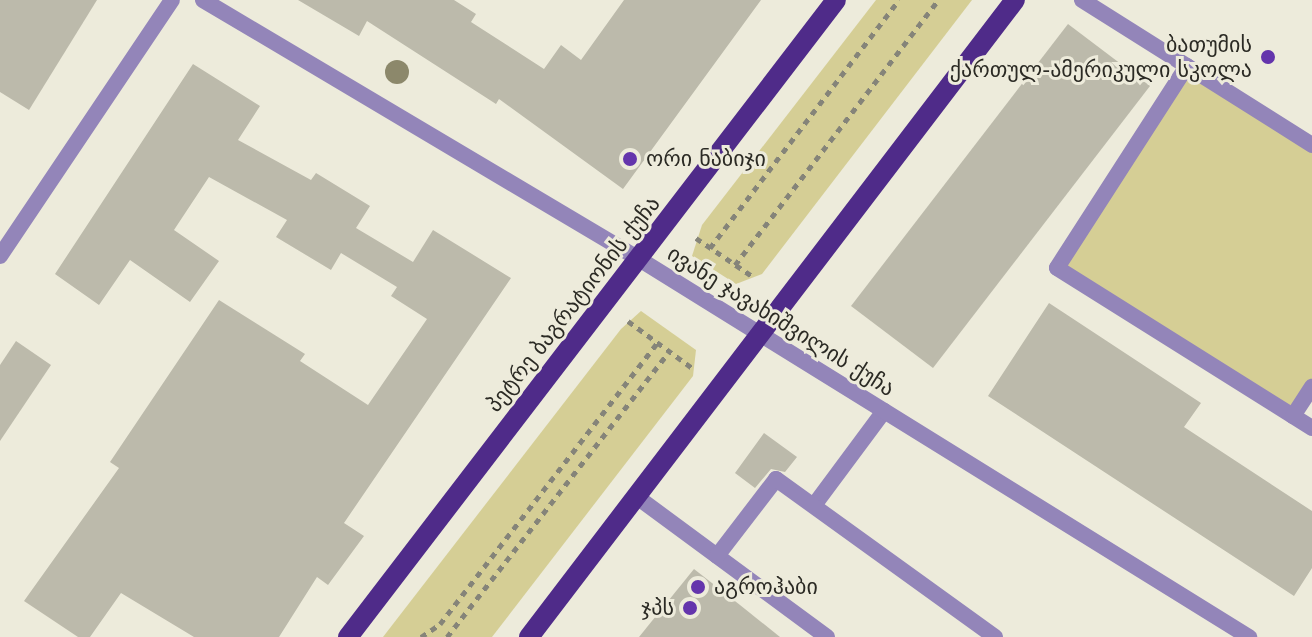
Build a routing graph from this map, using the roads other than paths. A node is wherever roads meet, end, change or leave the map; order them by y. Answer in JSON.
{"nodes":[{"id":1,"x":172,"y":0,"type":"edge"},
{"id":2,"x":203,"y":0,"type":"edge"},
{"id":3,"x":836,"y":0,"type":"edge"},
{"id":4,"x":1015,"y":0,"type":"edge"},
{"id":5,"x":1082,"y":0,"type":"edge"},
{"id":6,"x":1187,"y":66,"type":"junction"},
{"id":7,"x":1312,"y":145,"type":"edge"},
{"id":8,"x":0,"y":256,"type":"edge"},
{"id":9,"x":639,"y":259,"type":"junction"},
{"id":10,"x":761,"y":336,"type":"junction"},
{"id":11,"x":1312,"y":387,"type":"edge"},
{"id":12,"x":884,"y":411,"type":"junction"},
{"id":13,"x":1293,"y":416,"type":"junction"},
{"id":14,"x":1312,"y":428,"type":"edge"},
{"id":15,"x":637,"y":497,"type":"junction"},
{"id":16,"x":815,"y":504,"type":"junction"},
{"id":17,"x":717,"y":556,"type":"junction"},
{"id":18,"x":348,"y":637,"type":"edge"},
{"id":19,"x":529,"y":637,"type":"edge"},
{"id":20,"x":827,"y":637,"type":"edge"},
{"id":21,"x":995,"y":637,"type":"edge"},
{"id":22,"x":1249,"y":637,"type":"edge"}],
"edges":[{"from":1,"to":8,"type":"street"},
{"from":2,"to":9,"type":"street","name":"ივანე ჯავახიშვილის ქუჩა"},
{"from":3,"to":9,"type":"main road","name":"პეტრე ბაგრატიონის ქუჩა"},
{"from":4,"to":10,"type":"main road"},
{"from":5,"to":6,"type":"street"},
{"from":6,"to":7,"type":"street"},
{"from":6,"to":13,"type":"street"},
{"from":9,"to":10,"type":"street","name":"ივანე ჯავახიშვილის ქუჩა"},
{"from":9,"to":18,"type":"main road","name":"პეტრე ბაგრატიონის ქუჩა"},
{"from":10,"to":12,"type":"street","name":"ივანე ჯავახიშვილის ქუჩა"},
{"from":10,"to":15,"type":"main road"},
{"from":11,"to":13,"type":"street"},
{"from":12,"to":16,"type":"street"},
{"from":12,"to":22,"type":"street","name":"ივანე ჯავახიშვილის ქუჩა"},
{"from":13,"to":14,"type":"street"},
{"from":15,"to":17,"type":"street"},
{"from":15,"to":19,"type":"main road"},
{"from":16,"to":17,"type":"street"},
{"from":16,"to":21,"type":"street"},
{"from":17,"to":20,"type":"street"}]}
